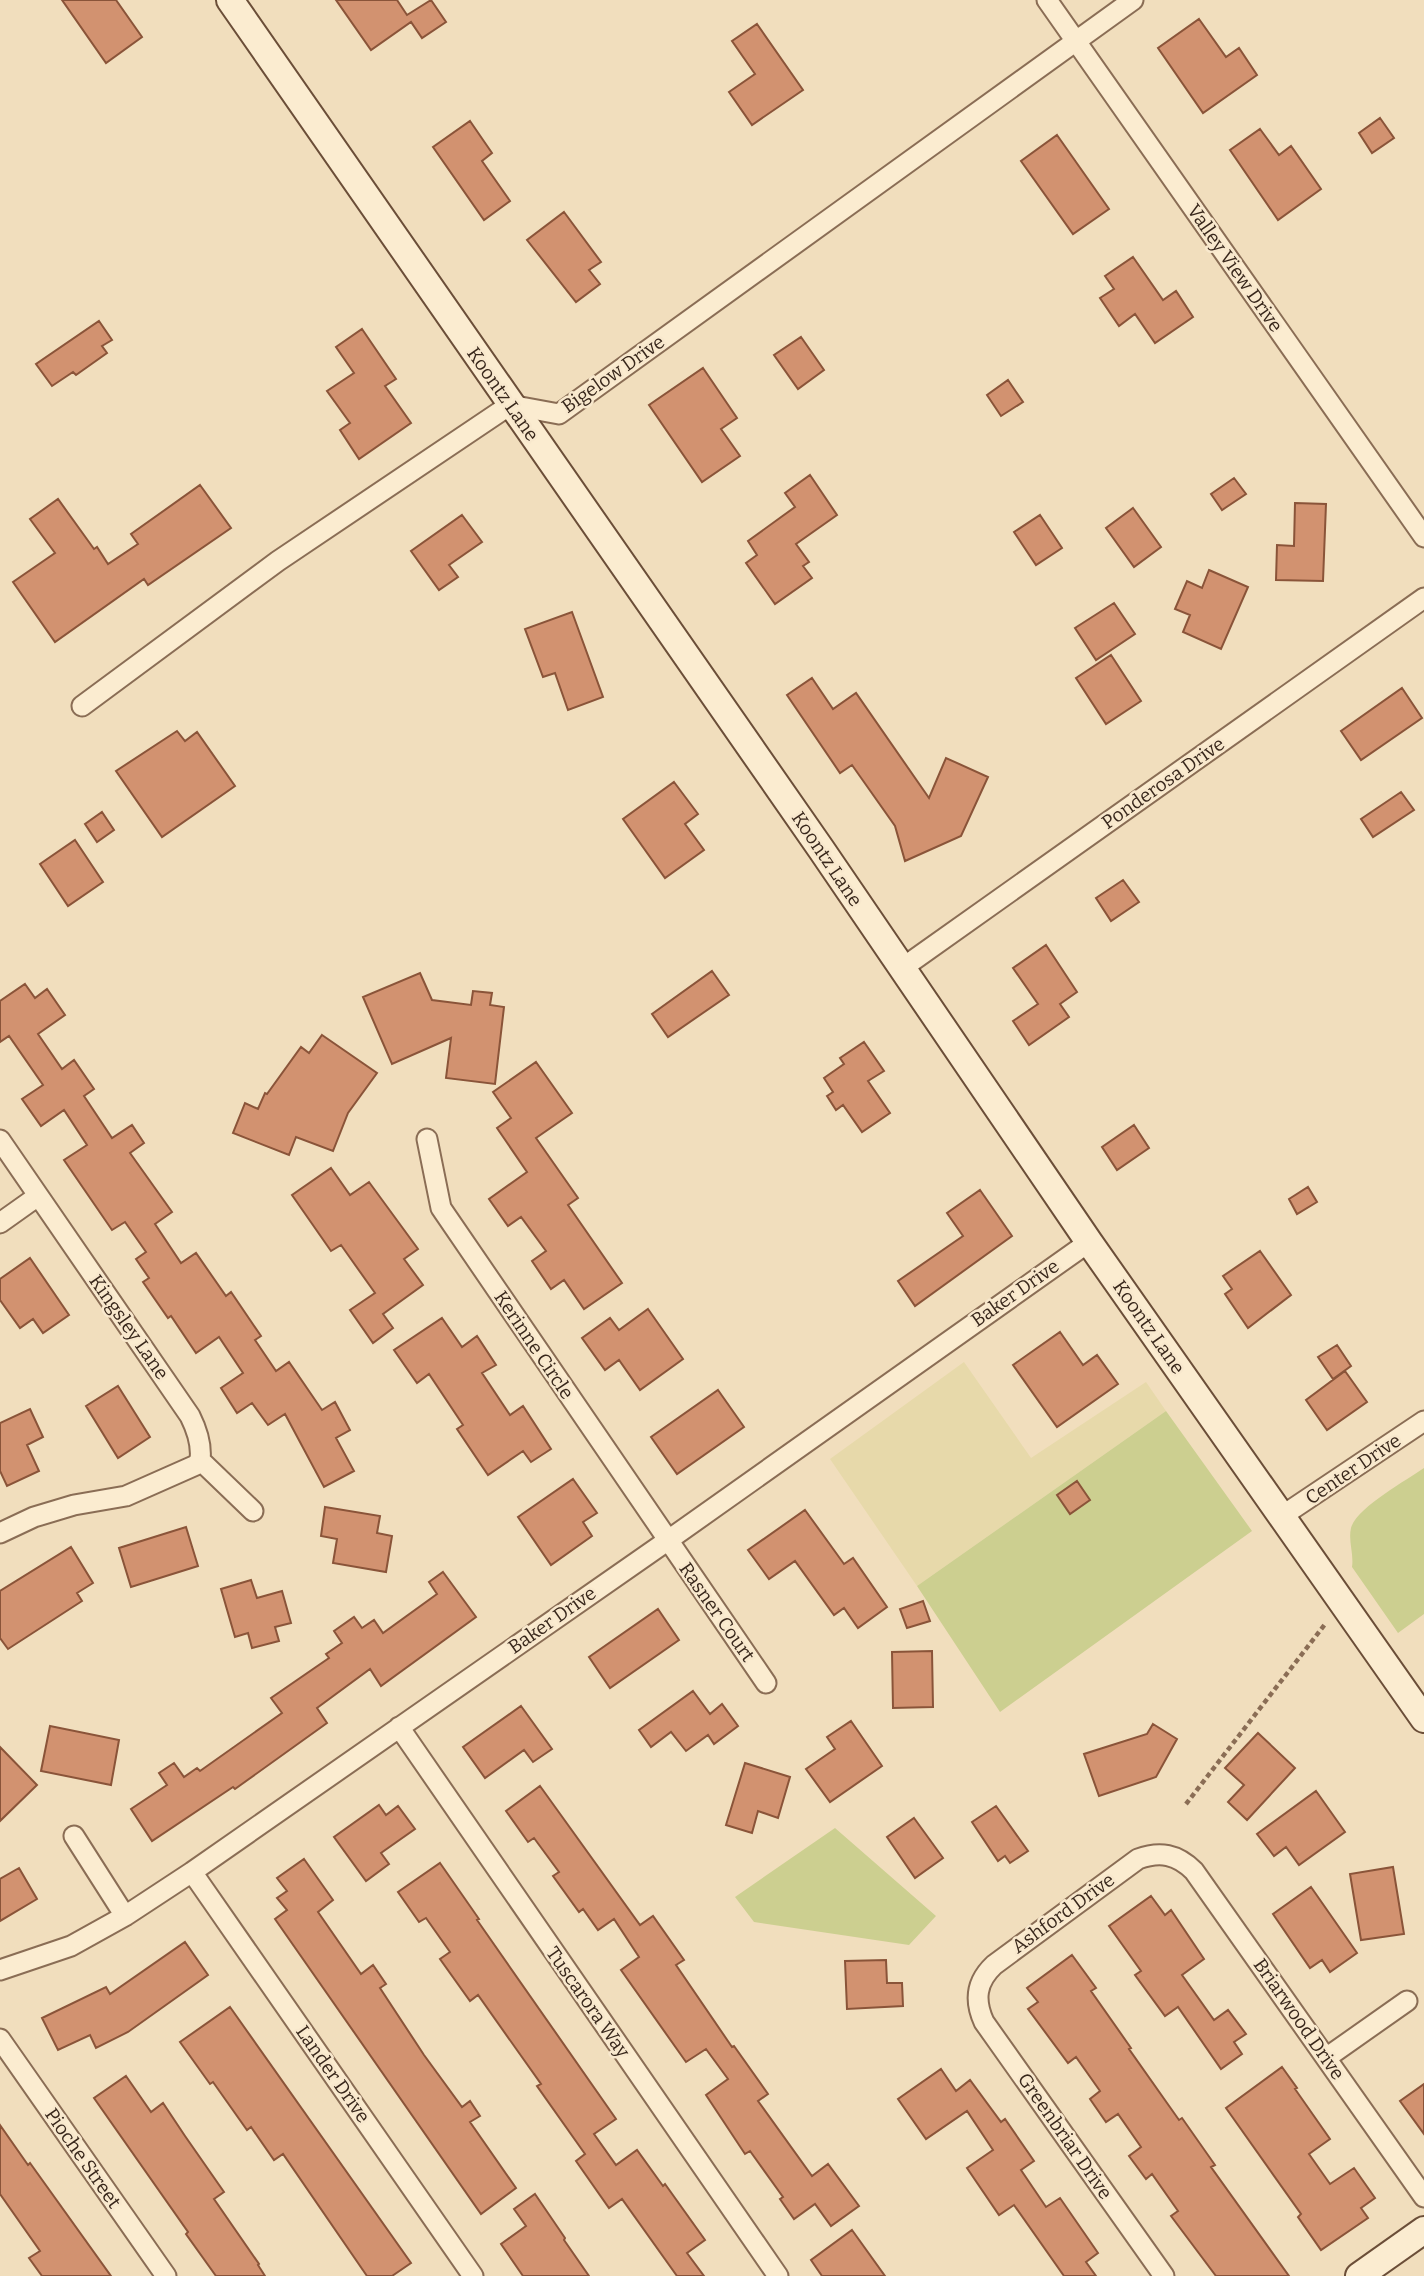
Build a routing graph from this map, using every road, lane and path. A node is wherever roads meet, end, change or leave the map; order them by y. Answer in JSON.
{"nodes":[{"id":1,"x":230,"y":0,"type":"edge"},
{"id":2,"x":1047,"y":0,"type":"edge"},
{"id":3,"x":1133,"y":0,"type":"edge"},
{"id":4,"x":1075,"y":40,"type":"junction"},
{"id":5,"x":510,"y":405,"type":"junction"},
{"id":6,"x":1424,"y":537,"type":"edge"},
{"id":7,"x":1424,"y":598,"type":"edge"},
{"id":8,"x":82,"y":706,"type":"dead end"},
{"id":9,"x":901,"y":969,"type":"junction"},
{"id":10,"x":427,"y":1139,"type":"dead end"},
{"id":11,"x":0,"y":1140,"type":"edge"},
{"id":12,"x":38,"y":1196,"type":"junction"},
{"id":13,"x":0,"y":1223,"type":"edge"},
{"id":14,"x":1089,"y":1242,"type":"junction"},
{"id":15,"x":1424,"y":1421,"type":"edge"},
{"id":16,"x":200,"y":1460,"type":"junction"},
{"id":17,"x":253,"y":1511,"type":"dead end"},
{"id":18,"x":1282,"y":1516,"type":"junction"},
{"id":19,"x":0,"y":1533,"type":"edge"},
{"id":20,"x":667,"y":1541,"type":"junction"},
{"id":21,"x":1326,"y":1623,"type":"dead end"},
{"id":22,"x":766,"y":1683,"type":"dead end"},
{"id":23,"x":1424,"y":1719,"type":"edge"},
{"id":24,"x":399,"y":1727,"type":"junction"},
{"id":25,"x":1186,"y":1804,"type":"dead end"},
{"id":26,"x":74,"y":1836,"type":"dead end"},
{"id":27,"x":1164,"y":1854,"type":"joint"},
{"id":28,"x":192,"y":1872,"type":"junction"},
{"id":29,"x":125,"y":1916,"type":"junction"},
{"id":30,"x":0,"y":1970,"type":"edge"},
{"id":31,"x":978,"y":1992,"type":"joint"},
{"id":32,"x":1407,"y":2001,"type":"dead end"},
{"id":33,"x":0,"y":2039,"type":"edge"},
{"id":34,"x":1326,"y":2058,"type":"junction"},
{"id":35,"x":1424,"y":2197,"type":"edge"},
{"id":36,"x":1424,"y":2230,"type":"edge"},
{"id":37,"x":166,"y":2276,"type":"edge"},
{"id":38,"x":473,"y":2276,"type":"edge"},
{"id":39,"x":778,"y":2276,"type":"edge"},
{"id":40,"x":1164,"y":2276,"type":"edge"},
{"id":41,"x":1359,"y":2276,"type":"edge"}],
"edges":[{"from":1,"to":5,"type":"street","name":"Koontz Lane"},
{"from":2,"to":4,"type":"street","name":"Valley View Drive"},
{"from":3,"to":4,"type":"street","name":"Bigelow Drive"},
{"from":4,"to":5,"type":"street","name":"Bigelow Drive"},
{"from":4,"to":6,"type":"street","name":"Valley View Drive"},
{"from":5,"to":8,"type":"street"},
{"from":5,"to":9,"type":"street","name":"Koontz Lane"},
{"from":7,"to":9,"type":"street","name":"Ponderosa Drive"},
{"from":9,"to":14,"type":"street","name":"Koontz Lane"},
{"from":10,"to":20,"type":"street","name":"Kerinne Circle"},
{"from":11,"to":12,"type":"street","name":"Kingsley Lane"},
{"from":12,"to":13,"type":"street"},
{"from":12,"to":16,"type":"street","name":"Kingsley Lane"},
{"from":14,"to":18,"type":"street","name":"Koontz Lane"},
{"from":14,"to":20,"type":"street","name":"Baker Drive"},
{"from":15,"to":18,"type":"street","name":"Center Drive"},
{"from":16,"to":17,"type":"street"},
{"from":16,"to":19,"type":"street"},
{"from":18,"to":23,"type":"street","name":"Koontz Lane"},
{"from":20,"to":22,"type":"street","name":"Rasner Court"},
{"from":20,"to":24,"type":"street","name":"Baker Drive"},
{"from":21,"to":25,"type":"path"},
{"from":24,"to":28,"type":"street","name":"Baker Drive"},
{"from":24,"to":39,"type":"street","name":"Tuscarora Way"},
{"from":26,"to":29,"type":"street"},
{"from":27,"to":31,"type":"street","name":"Ashford Drive"},
{"from":27,"to":34,"type":"street","name":"Briarwood Drive"},
{"from":28,"to":29,"type":"street","name":"Baker Drive"},
{"from":28,"to":38,"type":"street","name":"Lander Drive"},
{"from":29,"to":30,"type":"street","name":"Baker Drive"},
{"from":31,"to":40,"type":"street","name":"Greenbriar Drive"},
{"from":32,"to":34,"type":"street"},
{"from":33,"to":37,"type":"street","name":"Pioche Street"},
{"from":34,"to":35,"type":"street","name":"Briarwood Drive"},
{"from":36,"to":41,"type":"street"}]}
